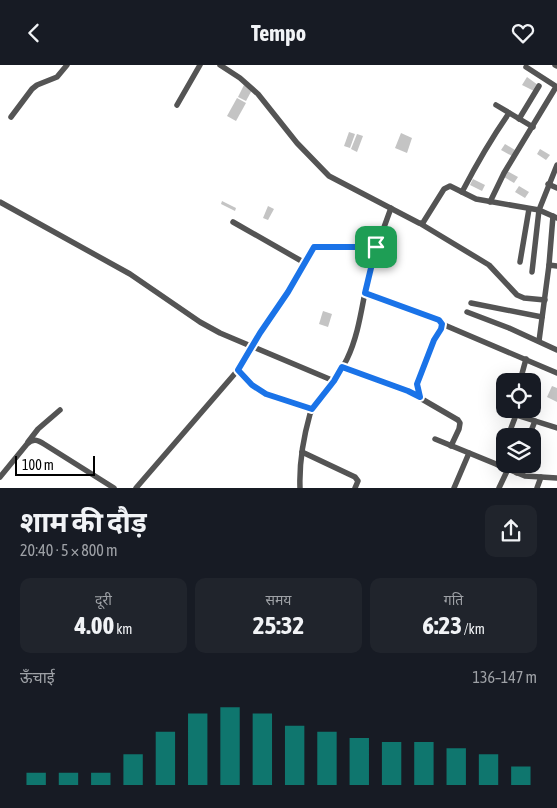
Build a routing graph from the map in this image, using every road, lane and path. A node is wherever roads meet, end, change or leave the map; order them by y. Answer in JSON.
{"nodes":[{"id":1,"x":67,"y":65,"type":"edge"},
{"id":2,"x":200,"y":65,"type":"edge"},
{"id":3,"x":220,"y":65,"type":"edge"},
{"id":4,"x":526,"y":67,"type":"dead end"},
{"id":5,"x":539,"y":86,"type":"dead end"},
{"id":6,"x":556,"y":87,"type":"edge"},
{"id":7,"x":177,"y":105,"type":"dead end"},
{"id":8,"x":496,"y":105,"type":"dead end"},
{"id":9,"x":508,"y":113,"type":"junction"},
{"id":10,"x":11,"y":117,"type":"dead end"},
{"id":11,"x":519,"y":119,"type":"junction"},
{"id":12,"x":532,"y":127,"type":"junction"},
{"id":13,"x":556,"y":168,"type":"edge"},
{"id":14,"x":548,"y":184,"type":"junction"},
{"id":15,"x":557,"y":188,"type":"edge"},
{"id":16,"x":462,"y":192,"type":"junction"},
{"id":17,"x":0,"y":202,"type":"edge"},
{"id":18,"x":490,"y":202,"type":"junction"},
{"id":19,"x":391,"y":208,"type":"junction"},
{"id":20,"x":528,"y":209,"type":"junction"},
{"id":21,"x":539,"y":211,"type":"junction"},
{"id":22,"x":555,"y":217,"type":"edge"},
{"id":23,"x":233,"y":222,"type":"dead end"},
{"id":24,"x":421,"y":223,"type":"junction"},
{"id":25,"x":376,"y":247,"type":"junction"},
{"id":26,"x":520,"y":262,"type":"dead end"},
{"id":27,"x":305,"y":263,"type":"junction"},
{"id":28,"x":549,"y":265,"type":"junction"},
{"id":29,"x":557,"y":266,"type":"edge"},
{"id":30,"x":532,"y":272,"type":"dead end"},
{"id":31,"x":365,"y":293,"type":"junction"},
{"id":32,"x":545,"y":300,"type":"junction"},
{"id":33,"x":471,"y":303,"type":"dead end"},
{"id":34,"x":467,"y":313,"type":"dead end"},
{"id":35,"x":542,"y":317,"type":"junction"},
{"id":36,"x":442,"y":324,"type":"junction"},
{"id":37,"x":539,"y":341,"type":"junction"},
{"id":38,"x":252,"y":347,"type":"junction"},
{"id":39,"x":557,"y":350,"type":"edge"},
{"id":40,"x":526,"y":359,"type":"junction"},
{"id":41,"x":342,"y":367,"type":"junction"},
{"id":42,"x":238,"y":370,"type":"junction"},
{"id":43,"x":522,"y":373,"type":"edge"},
{"id":44,"x":557,"y":373,"type":"edge"},
{"id":45,"x":334,"y":381,"type":"junction"},
{"id":46,"x":420,"y":397,"type":"junction"},
{"id":47,"x":312,"y":409,"type":"junction"},
{"id":48,"x":60,"y":410,"type":"dead end"},
{"id":49,"x":525,"y":418,"type":"edge"},
{"id":50,"x":534,"y":421,"type":"junction"},
{"id":51,"x":532,"y":428,"type":"edge"},
{"id":52,"x":557,"y":428,"type":"edge"},
{"id":53,"x":435,"y":439,"type":"dead end"},
{"id":54,"x":27,"y":444,"type":"junction"},
{"id":55,"x":451,"y":446,"type":"junction"},
{"id":56,"x":302,"y":452,"type":"junction"},
{"id":57,"x":469,"y":453,"type":"junction"},
{"id":58,"x":496,"y":464,"type":"edge"},
{"id":59,"x":506,"y":473,"type":"edge"},
{"id":60,"x":517,"y":473,"type":"edge"},
{"id":61,"x":0,"y":477,"type":"edge"},
{"id":62,"x":541,"y":477,"type":"junction"},
{"id":63,"x":557,"y":478,"type":"edge"},
{"id":64,"x":114,"y":488,"type":"edge"},
{"id":65,"x":136,"y":488,"type":"edge"},
{"id":66,"x":300,"y":488,"type":"edge"},
{"id":67,"x":355,"y":488,"type":"edge"},
{"id":68,"x":454,"y":488,"type":"edge"},
{"id":69,"x":499,"y":488,"type":"edge"},
{"id":70,"x":538,"y":488,"type":"edge"}],
"edges":[{"from":1,"to":10,"type":"street"},
{"from":2,"to":7,"type":"street"},
{"from":3,"to":19,"type":"street"},
{"from":4,"to":6,"type":"street"},
{"from":5,"to":11,"type":"street"},
{"from":6,"to":12,"type":"street"},
{"from":8,"to":9,"type":"street"},
{"from":9,"to":11,"type":"street"},
{"from":9,"to":16,"type":"street"},
{"from":11,"to":12,"type":"street"},
{"from":12,"to":18,"type":"street"},
{"from":13,"to":14,"type":"street"},
{"from":14,"to":15,"type":"street"},
{"from":14,"to":21,"type":"street"},
{"from":16,"to":18,"type":"street"},
{"from":16,"to":24,"type":"street"},
{"from":17,"to":38,"type":"street"},
{"from":18,"to":20,"type":"street"},
{"from":19,"to":24,"type":"street"},
{"from":19,"to":25,"type":"street"},
{"from":20,"to":21,"type":"street"},
{"from":20,"to":26,"type":"street"},
{"from":21,"to":22,"type":"street"},
{"from":21,"to":30,"type":"street"},
{"from":22,"to":28,"type":"street"},
{"from":23,"to":27,"type":"street"},
{"from":24,"to":32,"type":"street"},
{"from":25,"to":27,"type":"street"},
{"from":25,"to":31,"type":"street"},
{"from":27,"to":38,"type":"street"},
{"from":28,"to":29,"type":"street"},
{"from":28,"to":32,"type":"street"},
{"from":31,"to":36,"type":"street"},
{"from":31,"to":41,"type":"street"},
{"from":32,"to":35,"type":"street"},
{"from":33,"to":35,"type":"street"},
{"from":34,"to":37,"type":"street"},
{"from":35,"to":37,"type":"street"},
{"from":36,"to":40,"type":"street"},
{"from":36,"to":46,"type":"street"},
{"from":37,"to":39,"type":"street"},
{"from":38,"to":42,"type":"street"},
{"from":38,"to":45,"type":"street"},
{"from":40,"to":43,"type":"street"},
{"from":40,"to":44,"type":"street"},
{"from":41,"to":45,"type":"street"},
{"from":41,"to":46,"type":"street"},
{"from":42,"to":47,"type":"street"},
{"from":42,"to":65,"type":"street"},
{"from":45,"to":47,"type":"street"},
{"from":46,"to":55,"type":"street"},
{"from":47,"to":56,"type":"street"},
{"from":48,"to":54,"type":"street"},
{"from":49,"to":50,"type":"street"},
{"from":50,"to":51,"type":"street"},
{"from":50,"to":52,"type":"street"},
{"from":53,"to":55,"type":"street"},
{"from":54,"to":61,"type":"street"},
{"from":54,"to":64,"type":"street"},
{"from":55,"to":57,"type":"street"},
{"from":56,"to":66,"type":"street"},
{"from":56,"to":67,"type":"street"},
{"from":57,"to":58,"type":"street"},
{"from":57,"to":68,"type":"street"},
{"from":59,"to":69,"type":"street"},
{"from":60,"to":62,"type":"street"},
{"from":62,"to":63,"type":"street"},
{"from":62,"to":70,"type":"street"}]}
